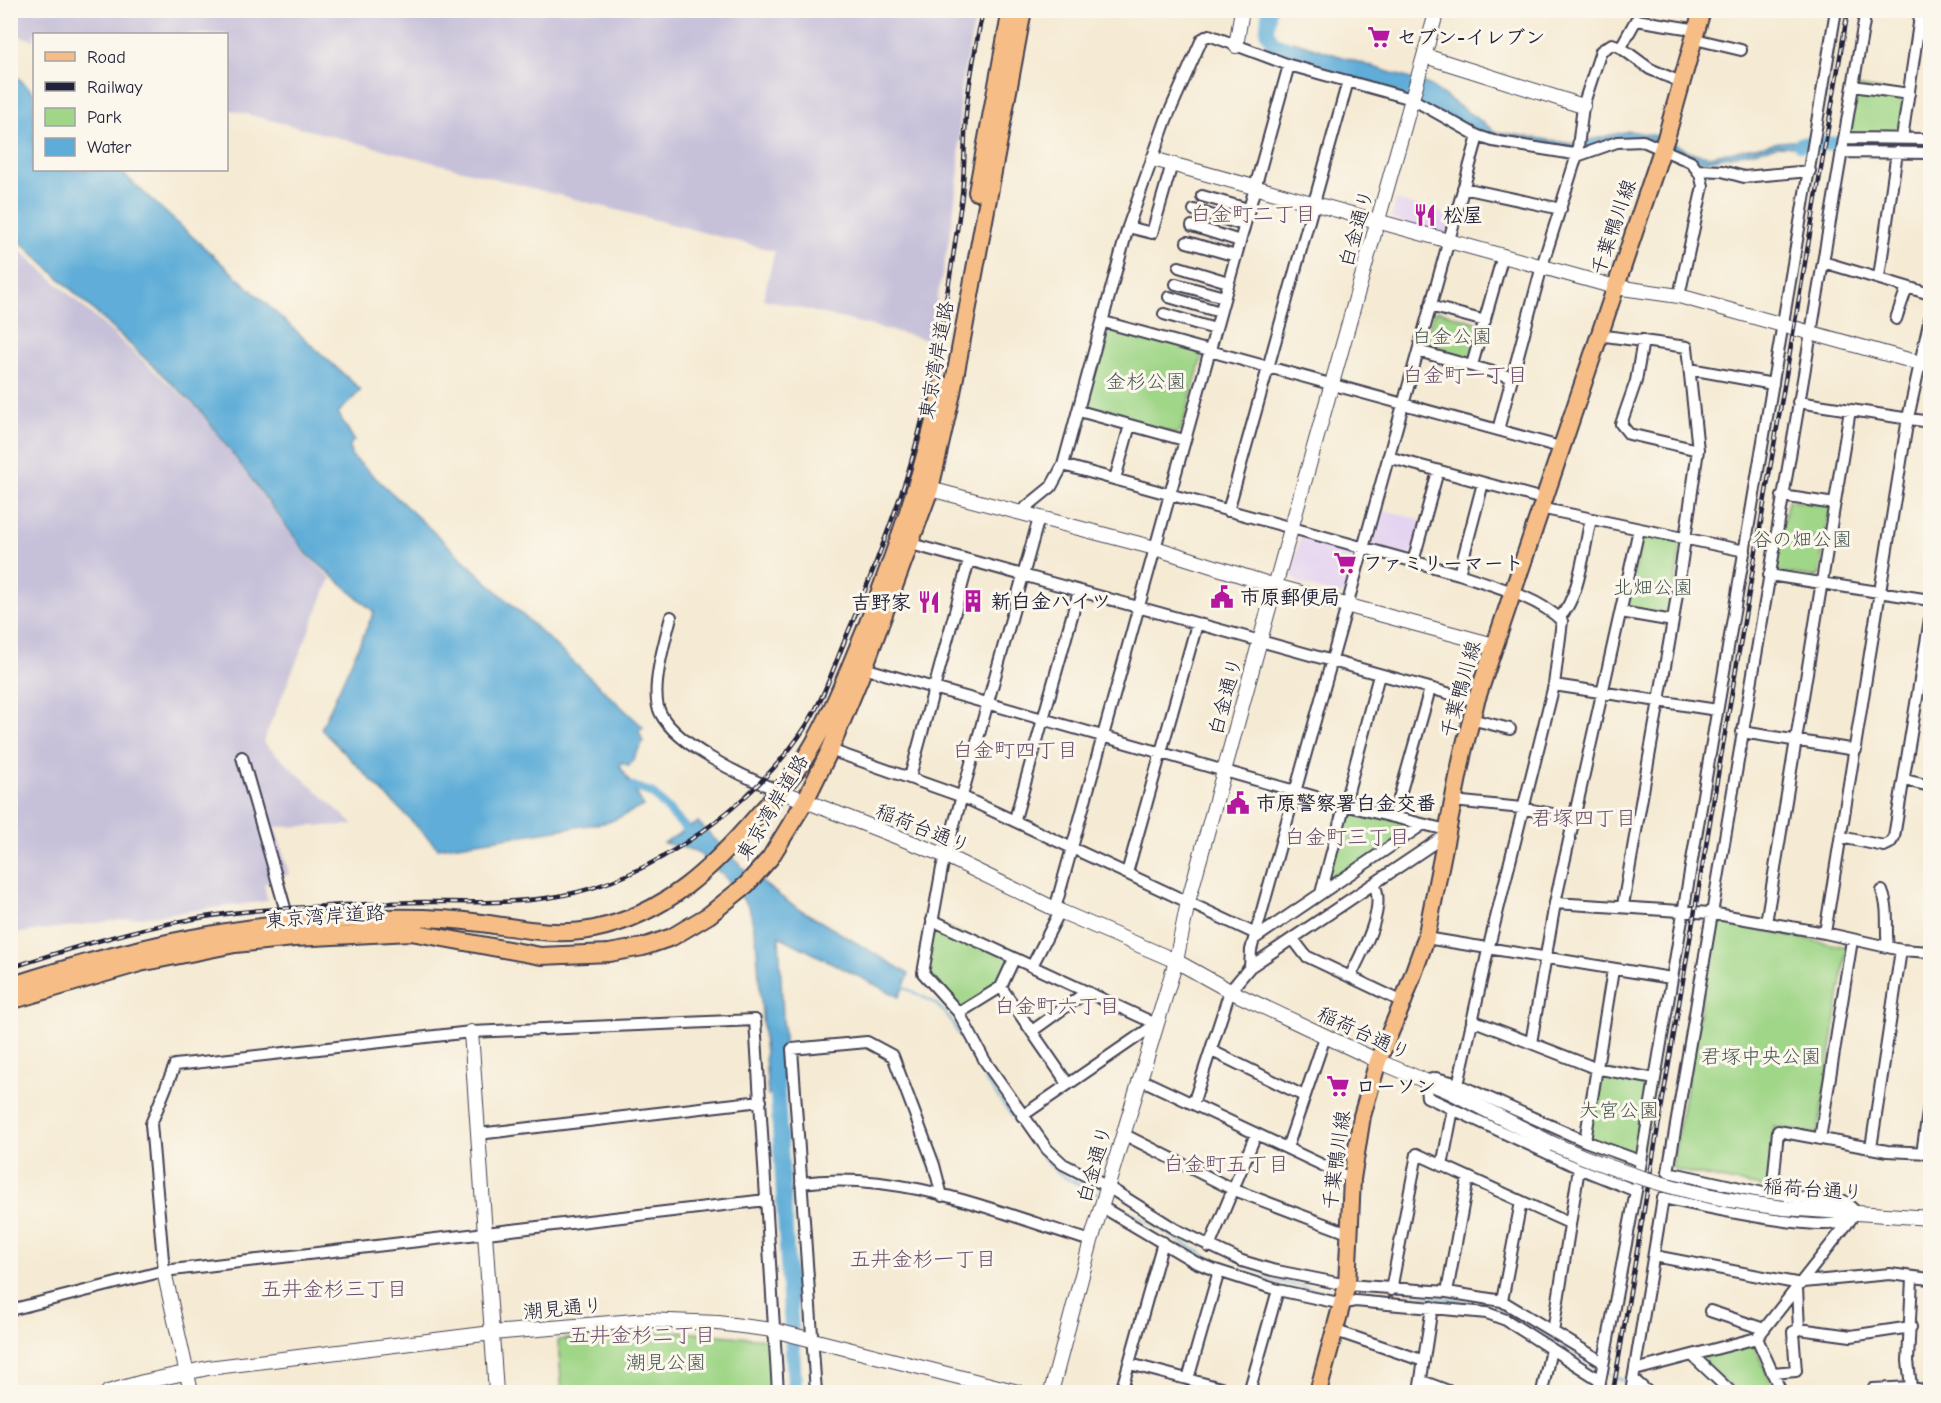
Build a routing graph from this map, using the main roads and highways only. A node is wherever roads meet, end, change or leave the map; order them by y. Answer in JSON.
{"nodes":[{"id":1,"x":1011,"y":10,"type":"edge"},
{"id":2,"x":1023,"y":10,"type":"edge"},
{"id":3,"x":1701,"y":10,"type":"edge"},
{"id":4,"x":858,"y":666,"type":"junction"},
{"id":5,"x":292,"y":931,"type":"junction"},
{"id":6,"x":10,"y":987,"type":"edge"},
{"id":7,"x":10,"y":1001,"type":"edge"},
{"id":8,"x":1318,"y":1392,"type":"edge"}],
"edges":[{"from":1,"to":4,"type":"main road","name":"東京湾岸道路"},
{"from":2,"to":4,"type":"main road","name":"東京湾岸道路"},
{"from":3,"to":8,"type":"main road","name":"千葉鴨川線"},
{"from":4,"to":5,"type":"main road","name":"東京湾岸道路"},
{"from":4,"to":5,"type":"main road","name":"東京湾岸道路"},
{"from":5,"to":6,"type":"main road","name":"東京湾岸道路"},
{"from":5,"to":7,"type":"main road","name":"東京湾岸道路"}]}
